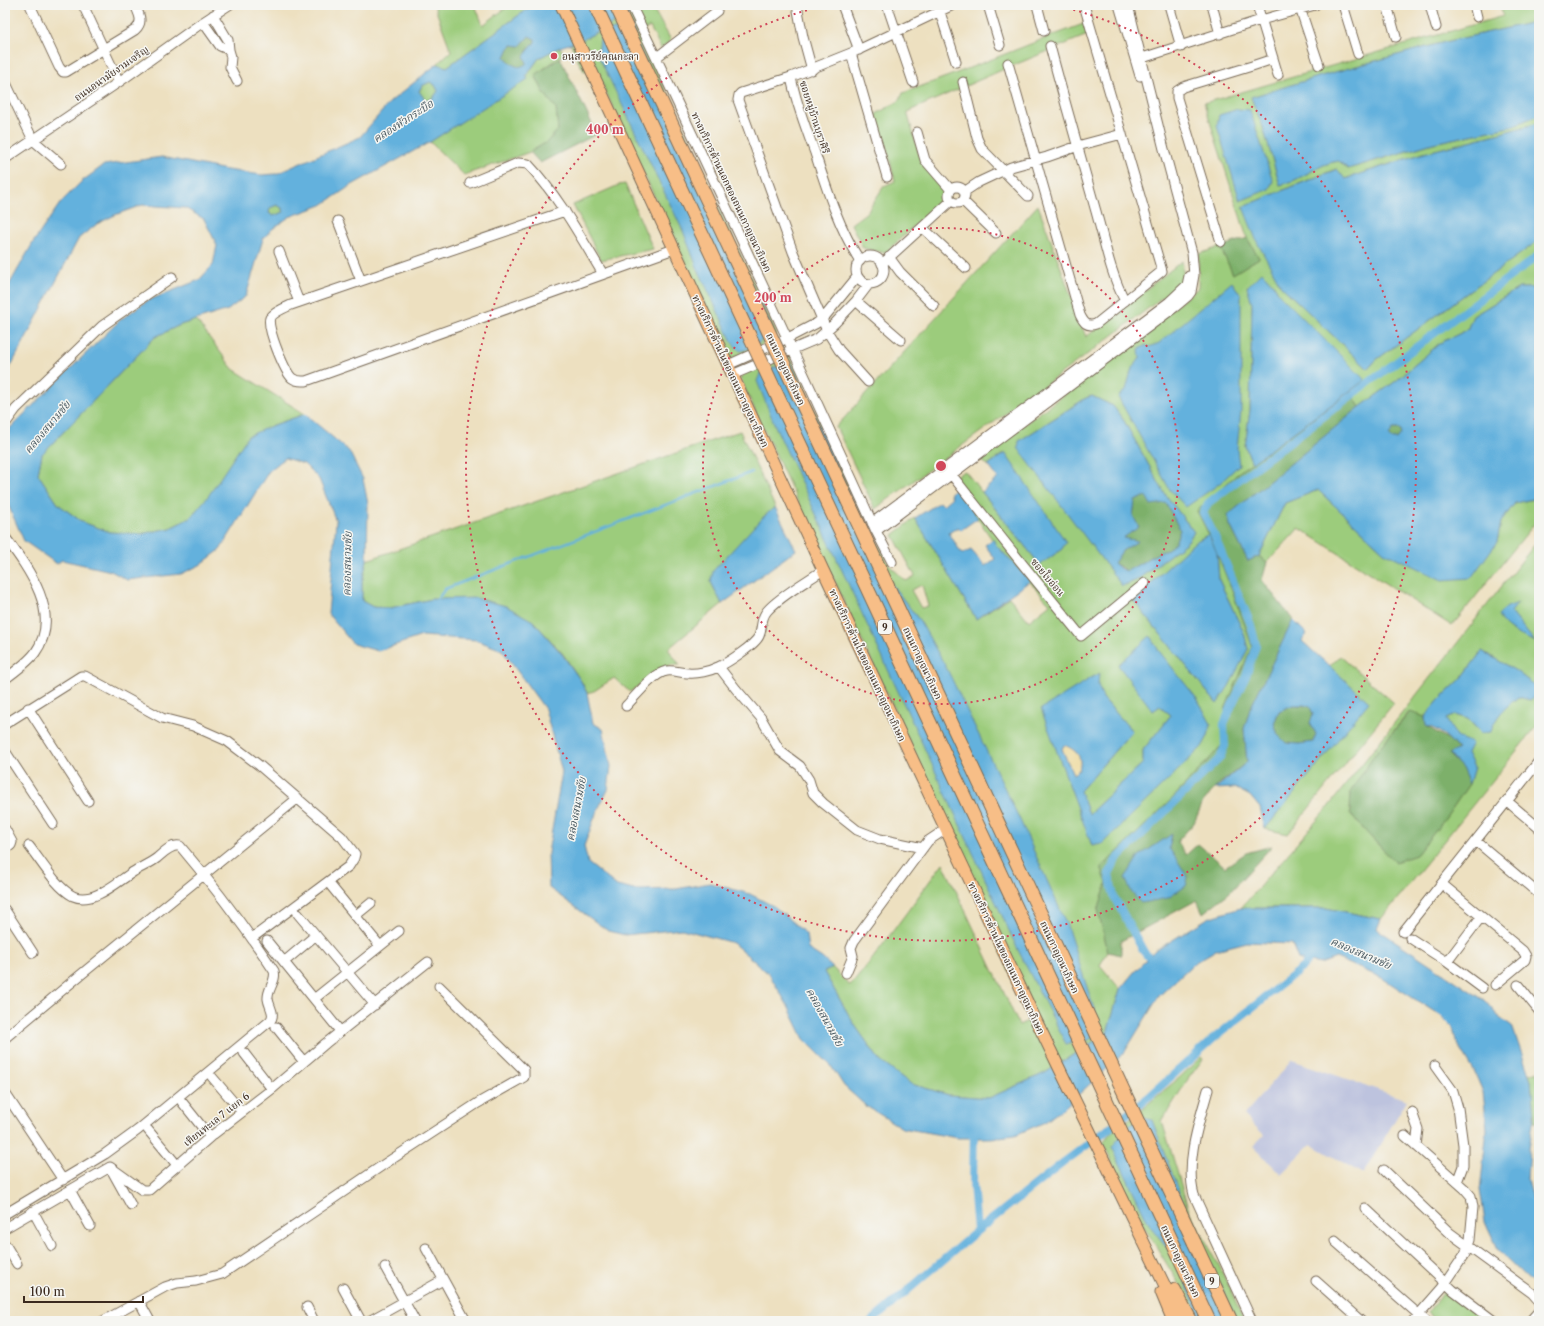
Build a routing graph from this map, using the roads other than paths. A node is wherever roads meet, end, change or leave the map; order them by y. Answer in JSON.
{"nodes":[{"id":1,"x":30,"y":5,"type":"edge"},
{"id":2,"x":83,"y":5,"type":"edge"},
{"id":3,"x":135,"y":5,"type":"edge"},
{"id":4,"x":229,"y":5,"type":"edge"},
{"id":5,"x":561,"y":5,"type":"edge"},
{"id":6,"x":595,"y":5,"type":"edge"},
{"id":7,"x":616,"y":5,"type":"edge"},
{"id":8,"x":631,"y":5,"type":"edge"},
{"id":9,"x":797,"y":5,"type":"edge"},
{"id":10,"x":842,"y":5,"type":"edge"},
{"id":11,"x":887,"y":5,"type":"edge"},
{"id":12,"x":953,"y":5,"type":"edge"},
{"id":13,"x":988,"y":5,"type":"edge"},
{"id":14,"x":1037,"y":5,"type":"edge"},
{"id":15,"x":1084,"y":5,"type":"edge"},
{"id":16,"x":1120,"y":5,"type":"edge"},
{"id":17,"x":1128,"y":5,"type":"edge"},
{"id":18,"x":1169,"y":5,"type":"edge"},
{"id":19,"x":1212,"y":5,"type":"edge"},
{"id":20,"x":1257,"y":5,"type":"edge"},
{"id":21,"x":1315,"y":5,"type":"edge"},
{"id":22,"x":1343,"y":5,"type":"edge"},
{"id":23,"x":1386,"y":5,"type":"edge"},
{"id":24,"x":1430,"y":5,"type":"edge"},
{"id":25,"x":1474,"y":5,"type":"edge"},
{"id":26,"x":1299,"y":7,"type":"edge"},
{"id":27,"x":939,"y":8,"type":"edge"},
{"id":28,"x":717,"y":11,"type":"dead end"},
{"id":29,"x":213,"y":15,"type":"junction"},
{"id":30,"x":1477,"y":17,"type":"dead end"},
{"id":31,"x":1261,"y":20,"type":"junction"},
{"id":32,"x":203,"y":22,"type":"junction"},
{"id":33,"x":1436,"y":27,"type":"dead end"},
{"id":34,"x":1044,"y":31,"type":"dead end"},
{"id":35,"x":896,"y":32,"type":"junction"},
{"id":36,"x":1220,"y":34,"type":"junction"},
{"id":37,"x":1396,"y":38,"type":"dead end"},
{"id":38,"x":1000,"y":45,"type":"dead end"},
{"id":39,"x":1050,"y":46,"type":"dead end"},
{"id":40,"x":1181,"y":47,"type":"junction"},
{"id":41,"x":103,"y":49,"type":"junction"},
{"id":42,"x":229,"y":50,"type":"junction"},
{"id":43,"x":855,"y":51,"type":"junction"},
{"id":44,"x":1358,"y":54,"type":"dead end"},
{"id":45,"x":657,"y":57,"type":"junction"},
{"id":46,"x":1138,"y":59,"type":"junction"},
{"id":47,"x":1273,"y":59,"type":"junction"},
{"id":48,"x":956,"y":62,"type":"dead end"},
{"id":49,"x":1008,"y":63,"type":"dead end"},
{"id":50,"x":1319,"y":65,"type":"dead end"},
{"id":51,"x":812,"y":70,"type":"junction"},
{"id":52,"x":1278,"y":75,"type":"dead end"},
{"id":53,"x":791,"y":77,"type":"junction"},
{"id":54,"x":5,"y":81,"type":"edge"},
{"id":55,"x":237,"y":81,"type":"dead end"},
{"id":56,"x":119,"y":82,"type":"junction"},
{"id":57,"x":913,"y":82,"type":"dead end"},
{"id":58,"x":963,"y":82,"type":"dead end"},
{"id":59,"x":917,"y":132,"type":"dead end"},
{"id":60,"x":1122,"y":134,"type":"junction"},
{"id":61,"x":33,"y":140,"type":"junction"},
{"id":62,"x":1077,"y":147,"type":"junction"},
{"id":63,"x":5,"y":159,"type":"edge"},
{"id":64,"x":1035,"y":160,"type":"junction"},
{"id":65,"x":61,"y":164,"type":"dead end"},
{"id":66,"x":1003,"y":171,"type":"junction"},
{"id":67,"x":887,"y":177,"type":"dead end"},
{"id":68,"x":470,"y":183,"type":"dead end"},
{"id":69,"x":951,"y":190,"type":"junction"},
{"id":70,"x":963,"y":196,"type":"junction"},
{"id":71,"x":1028,"y":196,"type":"dead end"},
{"id":72,"x":951,"y":201,"type":"junction"},
{"id":73,"x":565,"y":212,"type":"junction"},
{"id":74,"x":338,"y":221,"type":"dead end"},
{"id":75,"x":923,"y":228,"type":"junction"},
{"id":76,"x":996,"y":233,"type":"dead end"},
{"id":77,"x":1221,"y":242,"type":"dead end"},
{"id":78,"x":674,"y":249,"type":"junction"},
{"id":79,"x":279,"y":251,"type":"dead end"},
{"id":80,"x":889,"y":257,"type":"junction"},
{"id":81,"x":860,"y":261,"type":"junction"},
{"id":82,"x":882,"y":264,"type":"junction"},
{"id":83,"x":966,"y":268,"type":"dead end"},
{"id":84,"x":603,"y":274,"type":"junction"},
{"id":85,"x":172,"y":277,"type":"dead end"},
{"id":86,"x":857,"y":277,"type":"junction"},
{"id":87,"x":361,"y":281,"type":"junction"},
{"id":88,"x":869,"y":284,"type":"junction"},
{"id":89,"x":856,"y":301,"type":"junction"},
{"id":90,"x":1126,"y":301,"type":"junction"},
{"id":91,"x":299,"y":302,"type":"junction"},
{"id":92,"x":934,"y":306,"type":"dead end"},
{"id":93,"x":823,"y":319,"type":"junction"},
{"id":94,"x":827,"y":331,"type":"junction"},
{"id":95,"x":788,"y":338,"type":"junction"},
{"id":96,"x":901,"y":340,"type":"dead end"},
{"id":97,"x":792,"y":348,"type":"junction"},
{"id":98,"x":730,"y":370,"type":"junction"},
{"id":99,"x":868,"y":382,"type":"dead end"},
{"id":100,"x":5,"y":424,"type":"edge"},
{"id":101,"x":949,"y":470,"type":"junction"},
{"id":102,"x":874,"y":527,"type":"junction"},
{"id":103,"x":5,"y":536,"type":"edge"},
{"id":104,"x":892,"y":562,"type":"dead end"},
{"id":105,"x":824,"y":570,"type":"junction"},
{"id":106,"x":1145,"y":583,"type":"dead end"},
{"id":107,"x":719,"y":667,"type":"junction"},
{"id":108,"x":5,"y":679,"type":"edge"},
{"id":109,"x":626,"y":706,"type":"dead end"},
{"id":110,"x":28,"y":708,"type":"junction"},
{"id":111,"x":5,"y":724,"type":"edge"},
{"id":112,"x":5,"y":751,"type":"edge"},
{"id":113,"x":1539,"y":761,"type":"edge"},
{"id":114,"x":298,"y":798,"type":"junction"},
{"id":115,"x":88,"y":801,"type":"dead end"},
{"id":116,"x":1508,"y":802,"type":"junction"},
{"id":117,"x":53,"y":824,"type":"dead end"},
{"id":118,"x":1539,"y":828,"type":"edge"},
{"id":119,"x":5,"y":829,"type":"edge"},
{"id":120,"x":946,"y":829,"type":"junction"},
{"id":121,"x":1476,"y":841,"type":"junction"},
{"id":122,"x":29,"y":846,"type":"dead end"},
{"id":123,"x":923,"y":848,"type":"junction"},
{"id":124,"x":5,"y":850,"type":"edge"},
{"id":125,"x":204,"y":874,"type":"junction"},
{"id":126,"x":1442,"y":884,"type":"junction"},
{"id":127,"x":330,"y":886,"type":"dead end"},
{"id":128,"x":1539,"y":894,"type":"edge"},
{"id":129,"x":371,"y":903,"type":"dead end"},
{"id":130,"x":5,"y":910,"type":"edge"},
{"id":131,"x":298,"y":914,"type":"dead end"},
{"id":132,"x":355,"y":916,"type":"junction"},
{"id":133,"x":1481,"y":917,"type":"junction"},
{"id":134,"x":399,"y":930,"type":"dead end"},
{"id":135,"x":316,"y":935,"type":"junction"},
{"id":136,"x":252,"y":938,"type":"junction"},
{"id":137,"x":267,"y":941,"type":"dead end"},
{"id":138,"x":380,"y":946,"type":"junction"},
{"id":139,"x":33,"y":953,"type":"dead end"},
{"id":140,"x":284,"y":962,"type":"junction"},
{"id":141,"x":428,"y":962,"type":"dead end"},
{"id":142,"x":1447,"y":962,"type":"junction"},
{"id":143,"x":347,"y":972,"type":"junction"},
{"id":144,"x":846,"y":973,"type":"dead end"},
{"id":145,"x":1495,"y":985,"type":"dead end"},
{"id":146,"x":439,"y":986,"type":"dead end"},
{"id":147,"x":1518,"y":986,"type":"dead end"},
{"id":148,"x":1482,"y":988,"type":"dead end"},
{"id":149,"x":314,"y":999,"type":"junction"},
{"id":150,"x":375,"y":1005,"type":"junction"},
{"id":151,"x":1539,"y":1011,"type":"edge"},
{"id":152,"x":276,"y":1027,"type":"dead end"},
{"id":153,"x":340,"y":1031,"type":"junction"},
{"id":154,"x":5,"y":1038,"type":"edge"},
{"id":155,"x":244,"y":1053,"type":"dead end"},
{"id":156,"x":304,"y":1062,"type":"junction"},
{"id":157,"x":1435,"y":1066,"type":"dead end"},
{"id":158,"x":212,"y":1077,"type":"dead end"},
{"id":159,"x":272,"y":1089,"type":"junction"},
{"id":160,"x":1208,"y":1090,"type":"dead end"},
{"id":161,"x":5,"y":1093,"type":"edge"},
{"id":162,"x":182,"y":1102,"type":"dead end"},
{"id":163,"x":14,"y":1105,"type":"junction"},
{"id":164,"x":5,"y":1110,"type":"edge"},
{"id":165,"x":242,"y":1112,"type":"junction"},
{"id":166,"x":1412,"y":1112,"type":"dead end"},
{"id":167,"x":148,"y":1130,"type":"dead end"},
{"id":168,"x":1405,"y":1136,"type":"dead end"},
{"id":169,"x":210,"y":1137,"type":"junction"},
{"id":170,"x":1416,"y":1146,"type":"junction"},
{"id":171,"x":177,"y":1165,"type":"junction"},
{"id":172,"x":110,"y":1167,"type":"junction"},
{"id":173,"x":1384,"y":1170,"type":"dead end"},
{"id":174,"x":63,"y":1180,"type":"junction"},
{"id":175,"x":1457,"y":1182,"type":"junction"},
{"id":176,"x":70,"y":1190,"type":"junction"},
{"id":177,"x":131,"y":1205,"type":"dead end"},
{"id":178,"x":1128,"y":1207,"type":"junction"},
{"id":179,"x":1365,"y":1208,"type":"dead end"},
{"id":180,"x":33,"y":1212,"type":"junction"},
{"id":181,"x":5,"y":1214,"type":"edge"},
{"id":182,"x":90,"y":1226,"type":"dead end"},
{"id":183,"x":5,"y":1228,"type":"edge"},
{"id":184,"x":1335,"y":1242,"type":"dead end"},
{"id":185,"x":5,"y":1244,"type":"edge"},
{"id":186,"x":52,"y":1246,"type":"dead end"},
{"id":187,"x":1468,"y":1246,"type":"junction"},
{"id":188,"x":426,"y":1248,"type":"dead end"},
{"id":189,"x":17,"y":1264,"type":"dead end"},
{"id":190,"x":385,"y":1267,"type":"dead end"},
{"id":191,"x":443,"y":1280,"type":"junction"},
{"id":192,"x":1316,"y":1280,"type":"dead end"},
{"id":193,"x":1446,"y":1283,"type":"junction"},
{"id":194,"x":343,"y":1288,"type":"dead end"},
{"id":195,"x":139,"y":1301,"type":"junction"},
{"id":196,"x":1539,"y":1301,"type":"edge"},
{"id":197,"x":404,"y":1302,"type":"junction"},
{"id":198,"x":307,"y":1307,"type":"dead end"},
{"id":199,"x":1539,"y":1311,"type":"edge"},
{"id":200,"x":1415,"y":1318,"type":"edge"},
{"id":201,"x":103,"y":1321,"type":"edge"},
{"id":202,"x":150,"y":1321,"type":"edge"},
{"id":203,"x":314,"y":1321,"type":"edge"},
{"id":204,"x":361,"y":1321,"type":"edge"},
{"id":205,"x":369,"y":1321,"type":"edge"},
{"id":206,"x":415,"y":1321,"type":"edge"},
{"id":207,"x":466,"y":1321,"type":"edge"},
{"id":208,"x":1173,"y":1321,"type":"edge"},
{"id":209,"x":1182,"y":1321,"type":"edge"},
{"id":210,"x":1192,"y":1321,"type":"edge"},
{"id":211,"x":1209,"y":1321,"type":"edge"},
{"id":212,"x":1231,"y":1321,"type":"edge"},
{"id":213,"x":1252,"y":1321,"type":"edge"},
{"id":214,"x":1361,"y":1321,"type":"edge"},
{"id":215,"x":1426,"y":1321,"type":"edge"},
{"id":216,"x":1494,"y":1321,"type":"edge"},
{"id":217,"x":1530,"y":1321,"type":"edge"}],
"edges":[{"from":1,"to":41,"type":"street"},
{"from":2,"to":41,"type":"street"},
{"from":3,"to":41,"type":"street"},
{"from":4,"to":29,"type":"street","name":"ถนนอนามัยงามเจริญ"},
{"from":5,"to":78,"type":"main road","name":"ทางบริการด้านในของถนนกาญจนาภิเษก"},
{"from":6,"to":211,"type":"highway","name":"ถนนกาญจนาภิเษก","number":"9","bridge":true},
{"from":7,"to":212,"type":"highway","name":"ถนนกาญจนาภิเษก","number":"9","bridge":true},
{"from":8,"to":45,"type":"street","name":"ทางบริการด้านนอกของถนนกาญจนาภิเษก"},
{"from":9,"to":51,"type":"street"},
{"from":10,"to":43,"type":"street"},
{"from":11,"to":35,"type":"street"},
{"from":12,"to":27,"type":"street","name":"ซอยหมู่บ้านบุราศิริ"},
{"from":13,"to":38,"type":"street"},
{"from":14,"to":34,"type":"street"},
{"from":15,"to":60,"type":"street"},
{"from":16,"to":46,"type":"street"},
{"from":17,"to":46,"type":"street"},
{"from":18,"to":40,"type":"street"},
{"from":19,"to":36,"type":"street"},
{"from":20,"to":31,"type":"street"},
{"from":21,"to":26,"type":"street"},
{"from":22,"to":44,"type":"street"},
{"from":23,"to":37,"type":"street"},
{"from":24,"to":33,"type":"street"},
{"from":25,"to":30,"type":"street"},
{"from":26,"to":31,"type":"street"},
{"from":26,"to":50,"type":"street"},
{"from":27,"to":35,"type":"street","name":"ซอยหมู่บ้านบุราศิริ"},
{"from":27,"to":48,"type":"street"},
{"from":28,"to":45,"type":"street"},
{"from":29,"to":32,"type":"street","name":"ถนนอนามัยงามเจริญ"},
{"from":29,"to":42,"type":"street"},
{"from":31,"to":36,"type":"street"},
{"from":31,"to":47,"type":"street"},
{"from":32,"to":42,"type":"street"},
{"from":32,"to":56,"type":"street","name":"ถนนอนามัยงามเจริญ"},
{"from":35,"to":43,"type":"street","name":"ซอยหมู่บ้านบุราศิริ"},
{"from":35,"to":57,"type":"street"},
{"from":36,"to":40,"type":"street"},
{"from":39,"to":62,"type":"street"},
{"from":40,"to":46,"type":"street"},
{"from":41,"to":56,"type":"street"},
{"from":42,"to":55,"type":"street"},
{"from":43,"to":51,"type":"street","name":"ซอยหมู่บ้านบุราศิริ"},
{"from":43,"to":67,"type":"street"},
{"from":45,"to":95,"type":"street","name":"ทางบริการด้านนอกของถนนกาญจนาภิเษก"},
{"from":46,"to":101,"type":"street"},
{"from":47,"to":52,"type":"street"},
{"from":47,"to":77,"type":"street"},
{"from":49,"to":64,"type":"street"},
{"from":51,"to":53,"type":"street","name":"ซอยหมู่บ้านบุราศิริ"},
{"from":53,"to":81,"type":"street","name":"ซอยหมู่บ้านบุราศิริ"},
{"from":53,"to":93,"type":"street"},
{"from":54,"to":61,"type":"street"},
{"from":56,"to":61,"type":"street","name":"ถนนอนามัยงามเจริญ"},
{"from":58,"to":66,"type":"street"},
{"from":59,"to":69,"type":"street"},
{"from":60,"to":62,"type":"street"},
{"from":60,"to":90,"type":"street"},
{"from":61,"to":63,"type":"street","name":"ถนนอนามัยงามเจริญ"},
{"from":61,"to":65,"type":"street"},
{"from":62,"to":64,"type":"street"},
{"from":62,"to":90,"type":"street"},
{"from":64,"to":66,"type":"street"},
{"from":64,"to":90,"type":"street"},
{"from":66,"to":70,"type":"street"},
{"from":66,"to":71,"type":"street"},
{"from":68,"to":73,"type":"street"},
{"from":69,"to":70,"type":"street"},
{"from":69,"to":72,"type":"street"},
{"from":70,"to":72,"type":"street"},
{"from":70,"to":76,"type":"street"},
{"from":72,"to":75,"type":"street"},
{"from":73,"to":84,"type":"street"},
{"from":73,"to":87,"type":"street"},
{"from":74,"to":87,"type":"street"},
{"from":75,"to":80,"type":"street"},
{"from":75,"to":83,"type":"street"},
{"from":78,"to":84,"type":"street"},
{"from":78,"to":98,"type":"main road","name":"ทางบริการด้านในของถนนกาญจนาภิเษก"},
{"from":79,"to":91,"type":"street"},
{"from":80,"to":82,"type":"street"},
{"from":80,"to":92,"type":"street"},
{"from":81,"to":82,"type":"street"},
{"from":81,"to":86,"type":"street"},
{"from":82,"to":88,"type":"street"},
{"from":84,"to":91,"type":"street"},
{"from":85,"to":100,"type":"street"},
{"from":86,"to":88,"type":"street"},
{"from":86,"to":93,"type":"street"},
{"from":87,"to":91,"type":"street"},
{"from":88,"to":89,"type":"street"},
{"from":89,"to":94,"type":"street"},
{"from":89,"to":96,"type":"street"},
{"from":93,"to":94,"type":"street"},
{"from":93,"to":95,"type":"street"},
{"from":94,"to":97,"type":"street"},
{"from":94,"to":99,"type":"street"},
{"from":95,"to":97,"type":"street","name":"ทางบริการด้านนอกของถนนกาญจนาภิเษก"},
{"from":95,"to":98,"type":"street"},
{"from":97,"to":98,"type":"street"},
{"from":97,"to":102,"type":"street","name":"ทางบริการด้านนอกของถนนกาญจนาภิเษก"},
{"from":98,"to":105,"type":"main road","name":"ทางบริการด้านในของถนนกาญจนาภิเษก"},
{"from":101,"to":102,"type":"street"},
{"from":101,"to":106,"type":"street","name":"ซอยใบอ่อน"},
{"from":102,"to":104,"type":"street","name":"ทางบริการด้านนอกของถนนกาญจนาภิเษก"},
{"from":103,"to":108,"type":"street"},
{"from":105,"to":107,"type":"street"},
{"from":105,"to":120,"type":"main road","name":"ทางบริการด้านในของถนนกาญจนาภิเษก"},
{"from":107,"to":109,"type":"street"},
{"from":107,"to":123,"type":"street"},
{"from":110,"to":111,"type":"street"},
{"from":110,"to":114,"type":"street"},
{"from":110,"to":115,"type":"street"},
{"from":112,"to":117,"type":"street"},
{"from":113,"to":116,"type":"street"},
{"from":114,"to":125,"type":"street"},
{"from":114,"to":136,"type":"street"},
{"from":116,"to":118,"type":"street"},
{"from":116,"to":121,"type":"street"},
{"from":119,"to":124,"type":"street"},
{"from":120,"to":123,"type":"street"},
{"from":120,"to":178,"type":"main road","name":"ทางบริการด้านในของถนนกาญจนาภิเษก"},
{"from":121,"to":126,"type":"street"},
{"from":121,"to":128,"type":"street"},
{"from":122,"to":125,"type":"street"},
{"from":123,"to":144,"type":"street"},
{"from":125,"to":136,"type":"street"},
{"from":125,"to":154,"type":"street"},
{"from":126,"to":133,"type":"street"},
{"from":126,"to":142,"type":"street"},
{"from":127,"to":132,"type":"street"},
{"from":129,"to":132,"type":"street"},
{"from":130,"to":139,"type":"street"},
{"from":131,"to":135,"type":"street"},
{"from":132,"to":138,"type":"street"},
{"from":133,"to":142,"type":"street"},
{"from":133,"to":145,"type":"street"},
{"from":134,"to":138,"type":"street"},
{"from":135,"to":140,"type":"street"},
{"from":135,"to":143,"type":"street"},
{"from":136,"to":174,"type":"street"},
{"from":137,"to":140,"type":"street"},
{"from":138,"to":143,"type":"street"},
{"from":140,"to":149,"type":"street"},
{"from":141,"to":150,"type":"street","name":"เทียนทะเล 7 แยก 6"},
{"from":142,"to":148,"type":"street"},
{"from":143,"to":149,"type":"street"},
{"from":143,"to":150,"type":"street"},
{"from":146,"to":195,"type":"street"},
{"from":147,"to":151,"type":"street"},
{"from":149,"to":153,"type":"street"},
{"from":150,"to":153,"type":"street","name":"เทียนทะเล 7 แยก 6"},
{"from":152,"to":156,"type":"street"},
{"from":153,"to":156,"type":"street","name":"เทียนทะเล 7 แยก 6"},
{"from":155,"to":159,"type":"street"},
{"from":156,"to":159,"type":"street","name":"เทียนทะเล 7 แยก 6"},
{"from":157,"to":175,"type":"street"},
{"from":158,"to":165,"type":"street"},
{"from":159,"to":165,"type":"street","name":"เทียนทะเล 7 แยก 6"},
{"from":160,"to":213,"type":"street"},
{"from":161,"to":163,"type":"street"},
{"from":162,"to":169,"type":"street"},
{"from":163,"to":164,"type":"street"},
{"from":163,"to":174,"type":"street"},
{"from":165,"to":169,"type":"street","name":"เทียนทะเล 7 แยก 6"},
{"from":166,"to":170,"type":"street"},
{"from":167,"to":171,"type":"street"},
{"from":168,"to":170,"type":"street"},
{"from":169,"to":171,"type":"street","name":"เทียนทะเล 7 แยก 6"},
{"from":170,"to":175,"type":"street"},
{"from":171,"to":172,"type":"street","name":"เทียนทะเล 7 แยก 6"},
{"from":172,"to":176,"type":"street"},
{"from":172,"to":177,"type":"street"},
{"from":173,"to":187,"type":"street"},
{"from":174,"to":181,"type":"street"},
{"from":175,"to":187,"type":"street"},
{"from":176,"to":180,"type":"street"},
{"from":176,"to":182,"type":"street"},
{"from":178,"to":208,"type":"main road"},
{"from":178,"to":209,"type":"main road","name":"ทางบริการด้านในของถนนกาญจนาภิเษก"},
{"from":178,"to":210,"type":"main road"},
{"from":179,"to":193,"type":"street"},
{"from":180,"to":183,"type":"street"},
{"from":180,"to":186,"type":"street"},
{"from":184,"to":200,"type":"street"},
{"from":185,"to":189,"type":"street"},
{"from":187,"to":193,"type":"street"},
{"from":187,"to":196,"type":"street"},
{"from":188,"to":191,"type":"street"},
{"from":190,"to":197,"type":"street"},
{"from":191,"to":197,"type":"street"},
{"from":191,"to":207,"type":"street"},
{"from":192,"to":214,"type":"street"},
{"from":193,"to":200,"type":"street"},
{"from":193,"to":216,"type":"street"},
{"from":194,"to":204,"type":"street"},
{"from":195,"to":201,"type":"street"},
{"from":195,"to":202,"type":"street"},
{"from":197,"to":205,"type":"street"},
{"from":197,"to":206,"type":"street"},
{"from":198,"to":203,"type":"street"},
{"from":199,"to":217,"type":"street"},
{"from":200,"to":215,"type":"street"}]}
